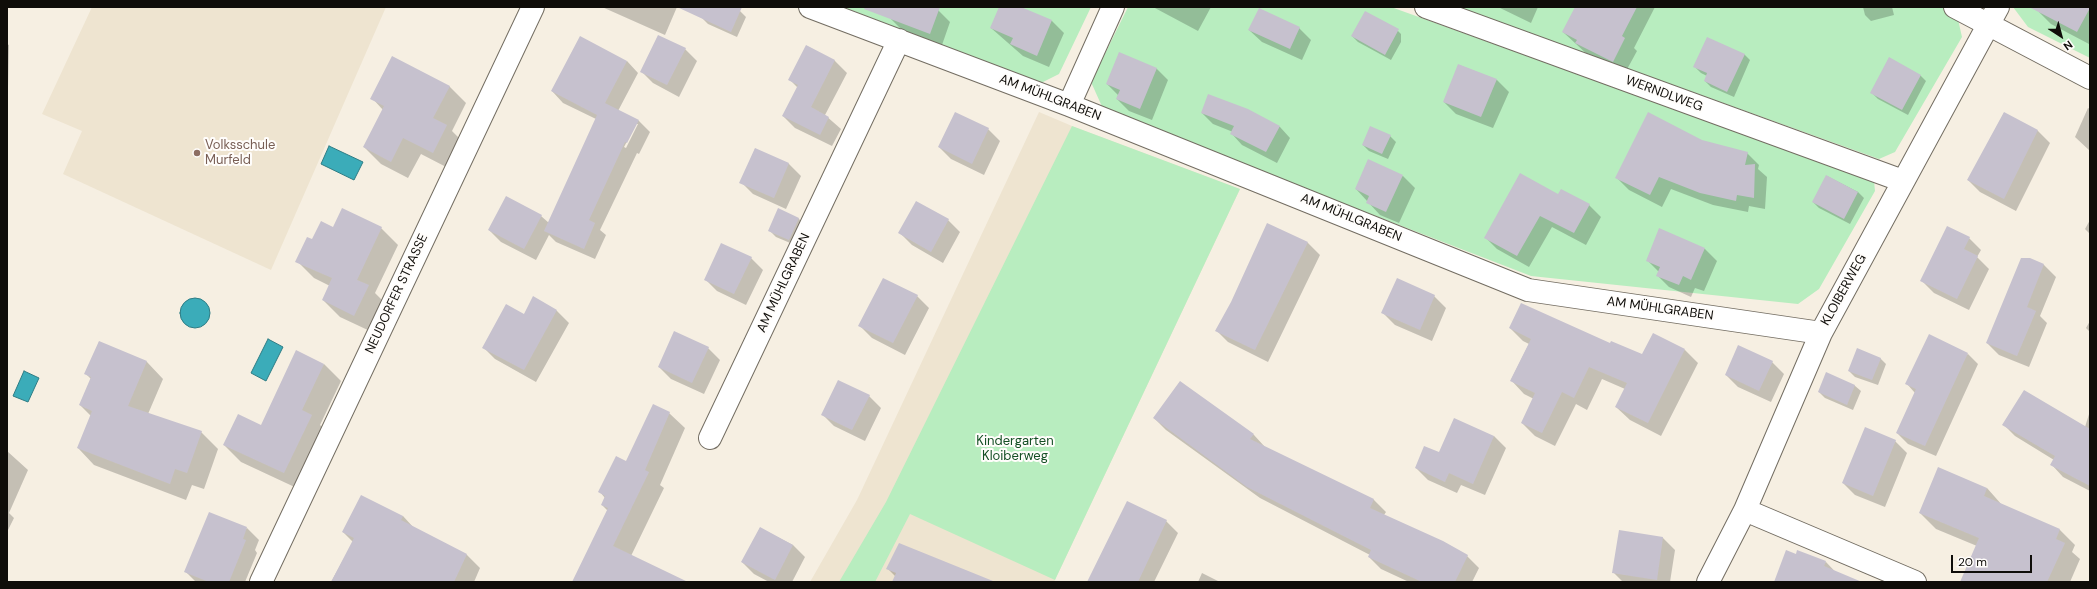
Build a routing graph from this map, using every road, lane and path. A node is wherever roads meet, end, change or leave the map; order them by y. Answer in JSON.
{"nodes":[{"id":1,"x":534,"y":7,"type":"edge"},
{"id":2,"x":810,"y":7,"type":"edge"},
{"id":3,"x":1112,"y":7,"type":"edge"},
{"id":4,"x":1426,"y":7,"type":"edge"},
{"id":5,"x":1956,"y":7,"type":"edge"},
{"id":6,"x":1993,"y":16,"type":"edge"},
{"id":7,"x":898,"y":40,"type":"junction"},
{"id":8,"x":2090,"y":78,"type":"edge"},
{"id":9,"x":1069,"y":104,"type":"junction"},
{"id":10,"x":1903,"y":181,"type":"junction"},
{"id":11,"x":1821,"y":332,"type":"junction"},
{"id":12,"x":710,"y":438,"type":"dead end"},
{"id":13,"x":1745,"y":510,"type":"junction"},
{"id":14,"x":261,"y":582,"type":"edge"},
{"id":15,"x":1708,"y":582,"type":"edge"},
{"id":16,"x":1915,"y":582,"type":"edge"}],
"edges":[{"from":1,"to":14,"type":"street","name":"NEUDORFER STRASSE"},
{"from":2,"to":7,"type":"street","name":"AM MÜHLGRABEN"},
{"from":3,"to":9,"type":"street"},
{"from":4,"to":10,"type":"street","name":"WERNDLWEG"},
{"from":5,"to":6,"type":"street"},
{"from":6,"to":8,"type":"street"},
{"from":6,"to":10,"type":"street","name":"KLOIBERWEG"},
{"from":7,"to":9,"type":"street","name":"AM MÜHLGRABEN"},
{"from":7,"to":12,"type":"street","name":"AM MÜHLGRABEN"},
{"from":9,"to":11,"type":"street","name":"AM MÜHLGRABEN"},
{"from":10,"to":11,"type":"street","name":"KLOIBERWEG"},
{"from":11,"to":13,"type":"street","name":"KLOIBERWEG"},
{"from":13,"to":15,"type":"street","name":"KLOIBERWEG"},
{"from":13,"to":16,"type":"street"}]}
